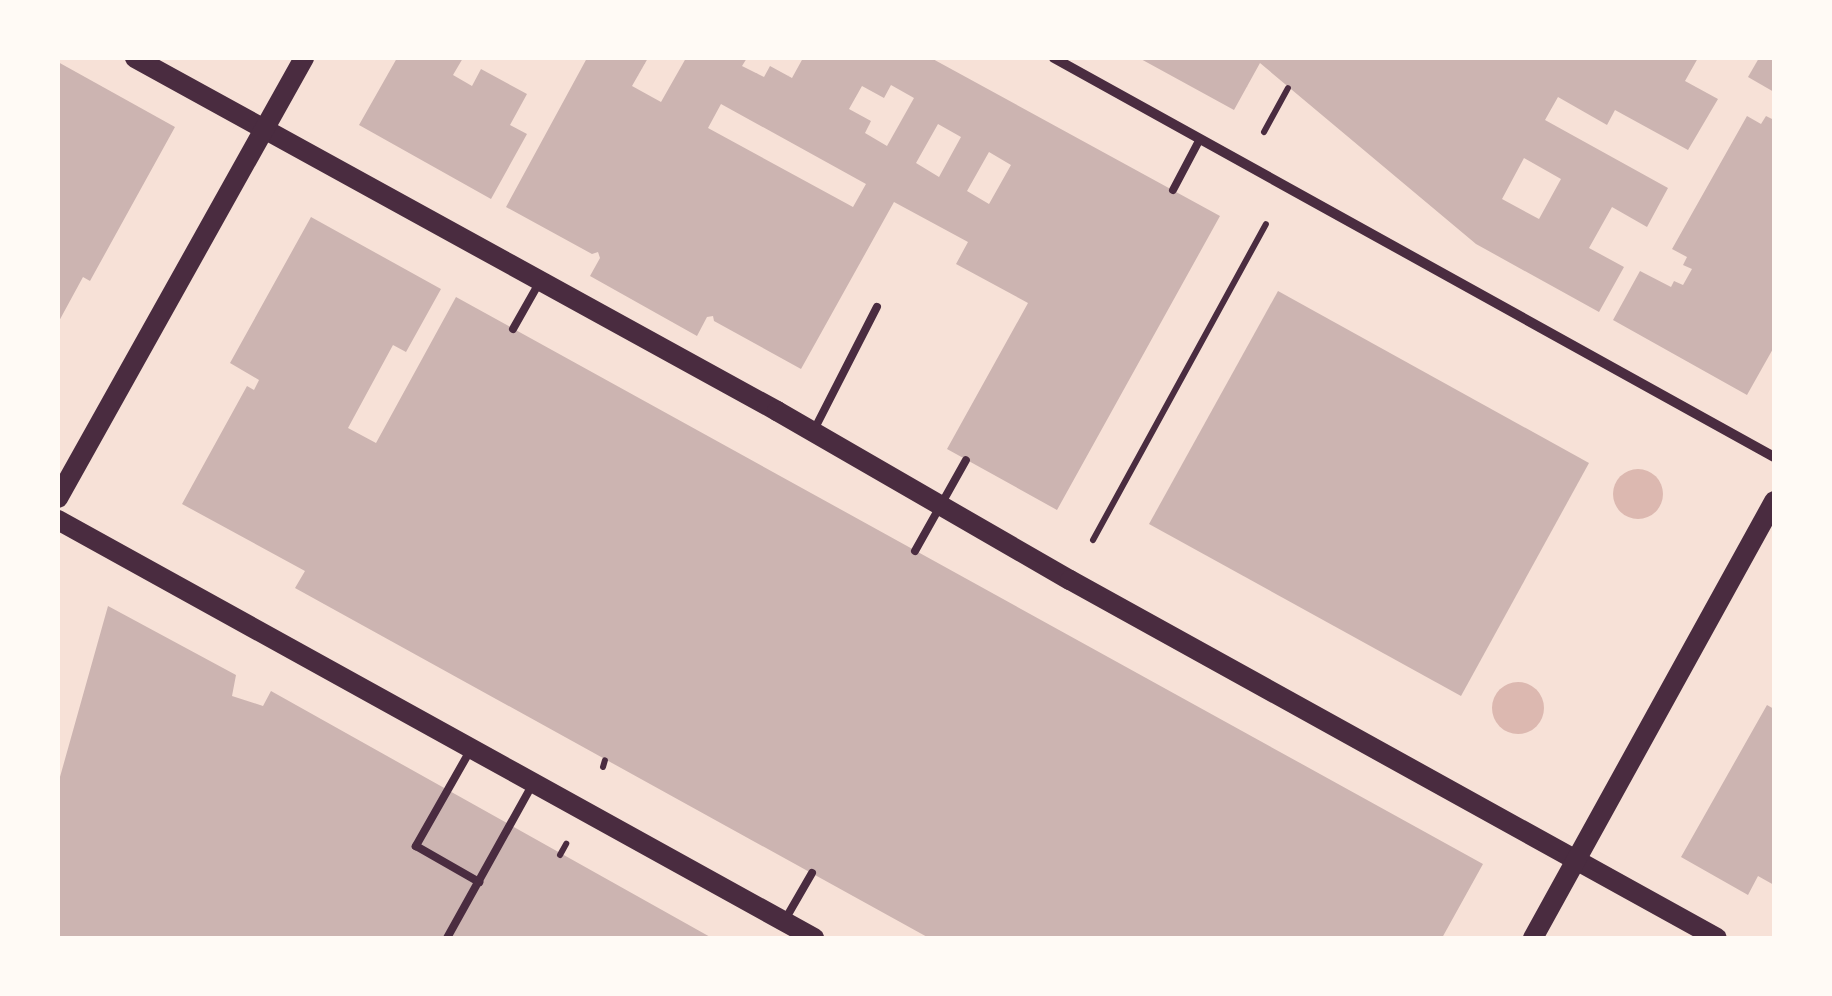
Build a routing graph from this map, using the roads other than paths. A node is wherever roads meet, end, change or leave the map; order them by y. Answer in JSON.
{"nodes":[{"id":1,"x":135,"y":58,"type":"edge"},
{"id":2,"x":304,"y":58,"type":"edge"},
{"id":3,"x":1054,"y":58,"type":"edge"},
{"id":4,"x":264,"y":130,"type":"junction"},
{"id":5,"x":1200,"y":139,"type":"junction"},
{"id":6,"x":1173,"y":190,"type":"dead end"},
{"id":7,"x":539,"y":283,"type":"junction"},
{"id":8,"x":877,"y":307,"type":"dead end"},
{"id":9,"x":513,"y":329,"type":"dead end"},
{"id":10,"x":813,"y":432,"type":"junction"},
{"id":11,"x":1774,"y":457,"type":"edge"},
{"id":12,"x":966,"y":460,"type":"dead end"},
{"id":13,"x":58,"y":498,"type":"edge"},
{"id":14,"x":1774,"y":502,"type":"edge"},
{"id":15,"x":940,"y":506,"type":"junction"},
{"id":16,"x":58,"y":520,"type":"edge"},
{"id":17,"x":915,"y":551,"type":"dead end"},
{"id":18,"x":471,"y":748,"type":"junction"},
{"id":19,"x":534,"y":784,"type":"junction"},
{"id":20,"x":1576,"y":860,"type":"junction"},
{"id":21,"x":812,"y":873,"type":"dead end"},
{"id":22,"x":479,"y":882,"type":"junction"},
{"id":23,"x":784,"y":922,"type":"junction"},
{"id":24,"x":447,"y":938,"type":"edge"},
{"id":25,"x":814,"y":938,"type":"edge"},
{"id":26,"x":1533,"y":938,"type":"edge"},
{"id":27,"x":1718,"y":938,"type":"edge"}],
"edges":[{"from":1,"to":4,"type":"main road"},
{"from":2,"to":4,"type":"main road"},
{"from":3,"to":5,"type":"street"},
{"from":4,"to":7,"type":"main road"},
{"from":4,"to":13,"type":"main road"},
{"from":5,"to":6,"type":"lane"},
{"from":5,"to":11,"type":"street"},
{"from":7,"to":9,"type":"lane"},
{"from":7,"to":10,"type":"main road"},
{"from":8,"to":10,"type":"lane"},
{"from":10,"to":15,"type":"main road"},
{"from":12,"to":15,"type":"lane"},
{"from":14,"to":20,"type":"main road"},
{"from":15,"to":17,"type":"lane"},
{"from":15,"to":20,"type":"main road"},
{"from":16,"to":18,"type":"main road"},
{"from":18,"to":19,"type":"main road"},
{"from":18,"to":22,"type":"lane"},
{"from":19,"to":22,"type":"lane"},
{"from":19,"to":23,"type":"main road"},
{"from":20,"to":26,"type":"main road"},
{"from":20,"to":27,"type":"main road"},
{"from":21,"to":23,"type":"lane"},
{"from":22,"to":24,"type":"lane"},
{"from":23,"to":25,"type":"main road"}]}
